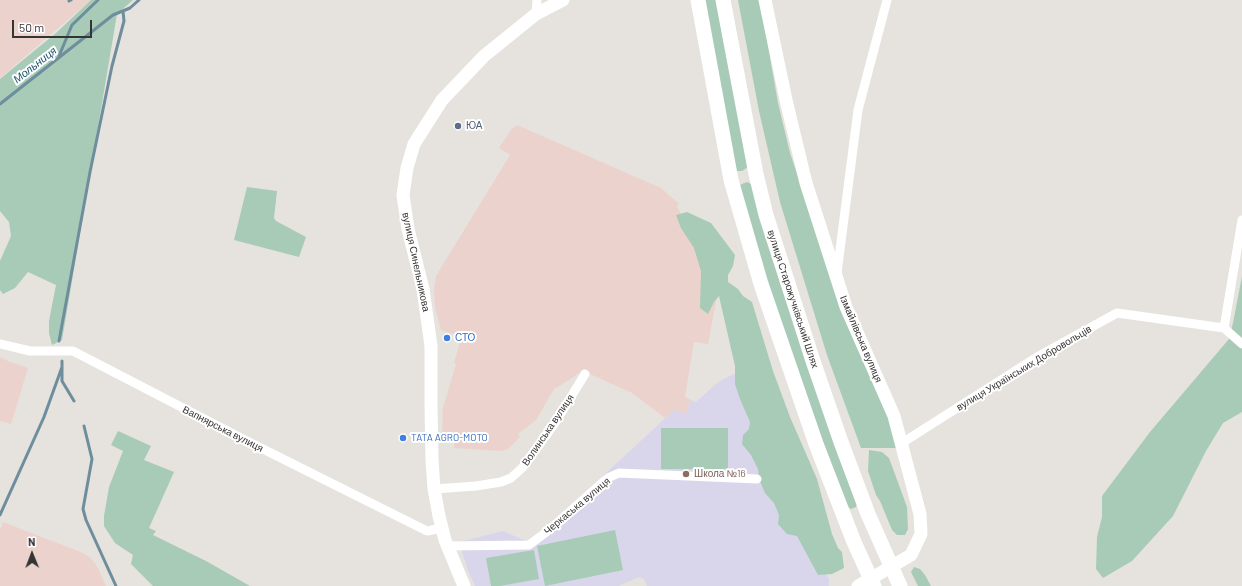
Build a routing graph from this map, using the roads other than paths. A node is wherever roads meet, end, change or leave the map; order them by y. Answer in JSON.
{"nodes":[{"id":1,"x":536,"y":0,"type":"edge"},
{"id":2,"x":563,"y":0,"type":"edge"},
{"id":3,"x":698,"y":0,"type":"edge"},
{"id":4,"x":723,"y":0,"type":"edge"},
{"id":5,"x":765,"y":0,"type":"edge"},
{"id":6,"x":887,"y":0,"type":"edge"},
{"id":7,"x":536,"y":14,"type":"junction"},
{"id":8,"x":756,"y":174,"type":"junction"},
{"id":9,"x":731,"y":180,"type":"junction"},
{"id":10,"x":1242,"y":220,"type":"edge"},
{"id":11,"x":837,"y":275,"type":"junction"},
{"id":12,"x":1224,"y":328,"type":"junction"},
{"id":13,"x":0,"y":344,"type":"edge"},
{"id":14,"x":1242,"y":344,"type":"edge"},
{"id":15,"x":585,"y":374,"type":"dead end"},
{"id":16,"x":902,"y":443,"type":"junction"},
{"id":17,"x":757,"y":478,"type":"dead end"},
{"id":18,"x":434,"y":489,"type":"junction"},
{"id":19,"x":868,"y":514,"type":"junction"},
{"id":20,"x":846,"y":522,"type":"junction"},
{"id":21,"x":442,"y":528,"type":"junction"},
{"id":22,"x":447,"y":546,"type":"junction"},
{"id":23,"x":464,"y":586,"type":"edge"},
{"id":24,"x":858,"y":586,"type":"edge"},
{"id":25,"x":874,"y":586,"type":"edge"},
{"id":26,"x":900,"y":586,"type":"edge"}],
"edges":[{"from":1,"to":7,"type":"street"},
{"from":2,"to":7,"type":"street","name":"вулиця Синельникова"},
{"from":3,"to":9,"type":"main road"},
{"from":4,"to":8,"type":"main road","name":"вулиця Старожучківський Шлях"},
{"from":5,"to":11,"type":"street"},
{"from":6,"to":11,"type":"street","name":"Ізмайлівська вулиця"},
{"from":7,"to":18,"type":"street","name":"вулиця Синельникова"},
{"from":8,"to":9,"type":"main road"},
{"from":8,"to":19,"type":"main road","name":"вулиця Старожучківський Шлях"},
{"from":9,"to":20,"type":"main road"},
{"from":10,"to":12,"type":"street"},
{"from":11,"to":16,"type":"street","name":"Ізмайлівська вулиця"},
{"from":12,"to":14,"type":"street"},
{"from":12,"to":16,"type":"street","name":"вулиця Українських Добровольців"},
{"from":13,"to":21,"type":"street","name":"Вапнярська вулиця"},
{"from":15,"to":18,"type":"street","name":"Волинська вулиця"},
{"from":16,"to":24,"type":"street","name":"Ізмайлівська вулиця"},
{"from":17,"to":22,"type":"street","name":"Черкаська вулиця"},
{"from":18,"to":21,"type":"street","name":"вулиця Синельникова"},
{"from":19,"to":20,"type":"main road"},
{"from":19,"to":26,"type":"main road","name":"вулиця Старожучківський Шлях"},
{"from":20,"to":25,"type":"main road"},
{"from":21,"to":22,"type":"street","name":"вулиця Синельникова"},
{"from":22,"to":23,"type":"street","name":"вулиця Синельникова"}]}
